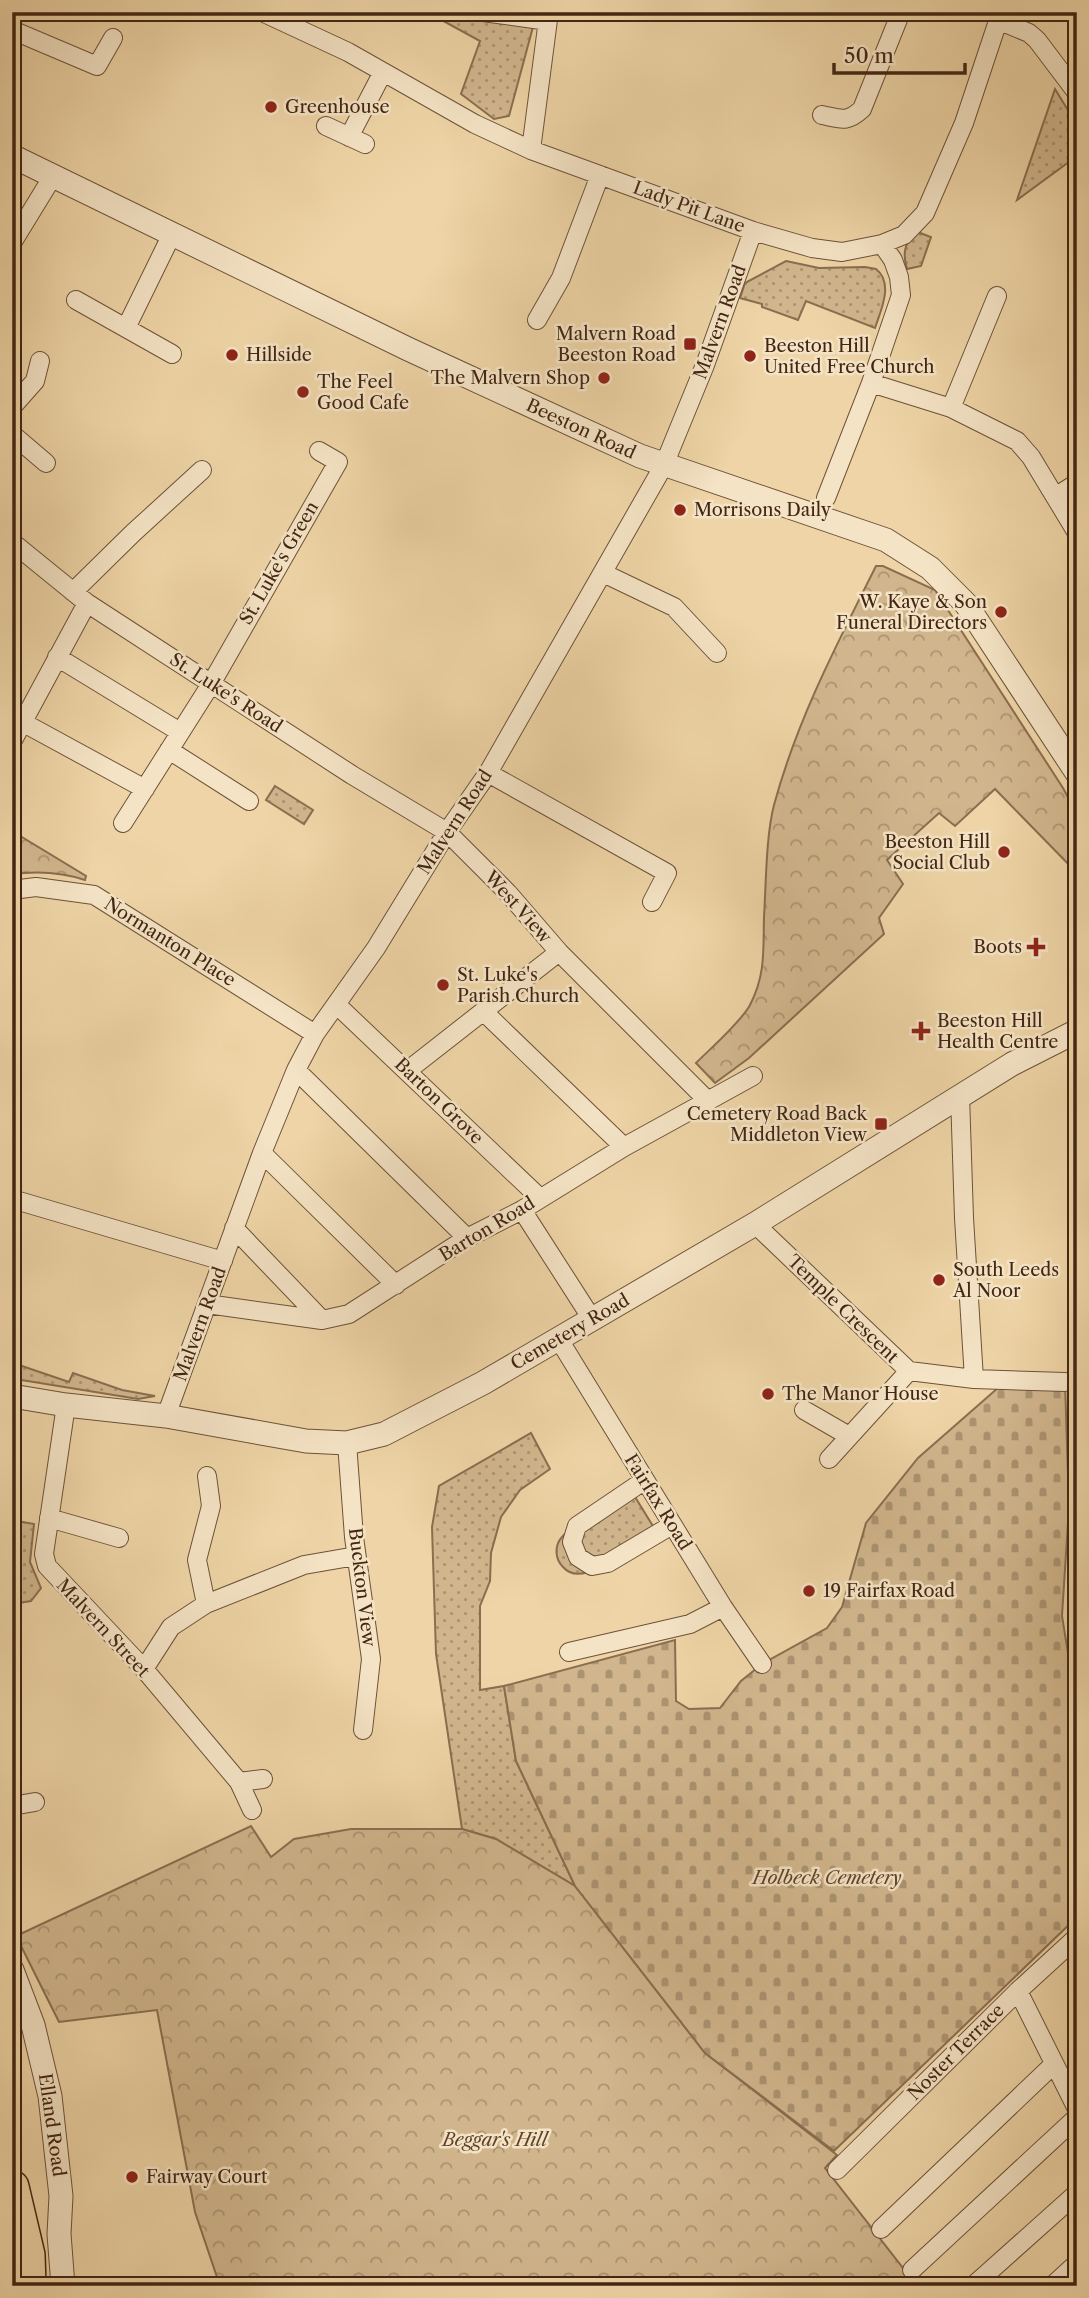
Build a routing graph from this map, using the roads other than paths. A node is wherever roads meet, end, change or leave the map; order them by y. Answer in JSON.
{"nodes":[{"id":1,"x":262,"y":12,"type":"edge"},
{"id":2,"x":483,"y":12,"type":"edge"},
{"id":3,"x":901,"y":12,"type":"edge"},
{"id":4,"x":549,"y":16,"type":"edge"},
{"id":5,"x":1000,"y":16,"type":"edge"},
{"id":6,"x":12,"y":30,"type":"edge"},
{"id":7,"x":113,"y":38,"type":"dead end"},
{"id":8,"x":383,"y":72,"type":"junction"},
{"id":9,"x":1077,"y":93,"type":"edge"},
{"id":10,"x":822,"y":115,"type":"dead end"},
{"id":11,"x":326,"y":126,"type":"dead end"},
{"id":12,"x":531,"y":150,"type":"junction"},
{"id":13,"x":12,"y":156,"type":"edge"},
{"id":14,"x":600,"y":175,"type":"junction"},
{"id":15,"x":53,"y":176,"type":"junction"},
{"id":16,"x":753,"y":231,"type":"junction"},
{"id":17,"x":172,"y":234,"type":"junction"},
{"id":18,"x":12,"y":243,"type":"edge"},
{"id":19,"x":882,"y":244,"type":"junction"},
{"id":20,"x":997,"y":296,"type":"dead end"},
{"id":21,"x":76,"y":300,"type":"dead end"},
{"id":22,"x":537,"y":320,"type":"dead end"},
{"id":23,"x":126,"y":328,"type":"junction"},
{"id":24,"x":172,"y":354,"type":"dead end"},
{"id":25,"x":40,"y":361,"type":"dead end"},
{"id":26,"x":871,"y":383,"type":"junction"},
{"id":27,"x":12,"y":407,"type":"edge"},
{"id":28,"x":951,"y":408,"type":"junction"},
{"id":29,"x":15,"y":442,"type":"edge"},
{"id":30,"x":320,"y":451,"type":"dead end"},
{"id":31,"x":46,"y":463,"type":"dead end"},
{"id":32,"x":664,"y":465,"type":"junction"},
{"id":33,"x":202,"y":470,"type":"dead end"},
{"id":34,"x":1077,"y":483,"type":"edge"},
{"id":35,"x":1055,"y":497,"type":"junction"},
{"id":36,"x":825,"y":498,"type":"dead end"},
{"id":37,"x":1077,"y":533,"type":"edge"},
{"id":38,"x":12,"y":542,"type":"edge"},
{"id":39,"x":603,"y":573,"type":"junction"},
{"id":40,"x":80,"y":597,"type":"junction"},
{"id":41,"x":717,"y":653,"type":"dead end"},
{"id":42,"x":57,"y":657,"type":"junction"},
{"id":43,"x":211,"y":684,"type":"junction"},
{"id":44,"x":22,"y":722,"type":"junction"},
{"id":45,"x":180,"y":733,"type":"junction"},
{"id":46,"x":12,"y":742,"type":"edge"},
{"id":47,"x":169,"y":750,"type":"junction"},
{"id":48,"x":1077,"y":772,"type":"edge"},
{"id":49,"x":488,"y":773,"type":"junction"},
{"id":50,"x":145,"y":789,"type":"junction"},
{"id":51,"x":249,"y":801,"type":"dead end"},
{"id":52,"x":123,"y":823,"type":"dead end"},
{"id":53,"x":447,"y":832,"type":"junction"},
{"id":54,"x":12,"y":890,"type":"edge"},
{"id":55,"x":652,"y":902,"type":"dead end"},
{"id":56,"x":559,"y":953,"type":"junction"},
{"id":57,"x":337,"y":1005,"type":"junction"},
{"id":58,"x":484,"y":1012,"type":"junction"},
{"id":59,"x":1077,"y":1029,"type":"edge"},
{"id":60,"x":315,"y":1034,"type":"junction"},
{"id":61,"x":1077,"y":1039,"type":"edge"},
{"id":62,"x":296,"y":1070,"type":"junction"},
{"id":63,"x":407,"y":1071,"type":"junction"},
{"id":64,"x":753,"y":1076,"type":"dead end"},
{"id":65,"x":960,"y":1096,"type":"junction"},
{"id":66,"x":707,"y":1100,"type":"junction"},
{"id":67,"x":624,"y":1147,"type":"junction"},
{"id":68,"x":262,"y":1153,"type":"junction"},
{"id":69,"x":540,"y":1198,"type":"junction"},
{"id":70,"x":12,"y":1199,"type":"edge"},
{"id":71,"x":522,"y":1210,"type":"junction"},
{"id":72,"x":755,"y":1224,"type":"junction"},
{"id":73,"x":234,"y":1228,"type":"junction"},
{"id":74,"x":467,"y":1238,"type":"junction"},
{"id":75,"x":223,"y":1261,"type":"junction"},
{"id":76,"x":396,"y":1285,"type":"junction"},
{"id":77,"x":207,"y":1304,"type":"junction"},
{"id":78,"x":592,"y":1319,"type":"junction"},
{"id":79,"x":322,"y":1320,"type":"junction"},
{"id":80,"x":558,"y":1338,"type":"junction"},
{"id":81,"x":909,"y":1371,"type":"junction"},
{"id":82,"x":974,"y":1379,"type":"junction"},
{"id":83,"x":1065,"y":1382,"type":"dead end"},
{"id":84,"x":12,"y":1396,"type":"edge"},
{"id":85,"x":66,"y":1405,"type":"junction"},
{"id":86,"x":804,"y":1410,"type":"dead end"},
{"id":87,"x":166,"y":1416,"type":"junction"},
{"id":88,"x":849,"y":1436,"type":"junction"},
{"id":89,"x":347,"y":1443,"type":"junction"},
{"id":90,"x":829,"y":1459,"type":"dead end"},
{"id":91,"x":207,"y":1476,"type":"dead end"},
{"id":92,"x":645,"y":1480,"type":"junction"},
{"id":93,"x":49,"y":1518,"type":"junction"},
{"id":94,"x":673,"y":1525,"type":"junction"},
{"id":95,"x":120,"y":1538,"type":"dead end"},
{"id":96,"x":356,"y":1556,"type":"junction"},
{"id":97,"x":206,"y":1604,"type":"junction"},
{"id":98,"x":723,"y":1607,"type":"junction"},
{"id":99,"x":569,"y":1652,"type":"dead end"},
{"id":100,"x":762,"y":1664,"type":"dead end"},
{"id":101,"x":144,"y":1670,"type":"junction"},
{"id":102,"x":363,"y":1730,"type":"dead end"},
{"id":103,"x":262,"y":1779,"type":"dead end"},
{"id":104,"x":239,"y":1782,"type":"junction"},
{"id":105,"x":35,"y":1801,"type":"dead end"},
{"id":106,"x":12,"y":1806,"type":"edge"},
{"id":107,"x":252,"y":1810,"type":"dead end"},
{"id":108,"x":1074,"y":1946,"type":"edge"},
{"id":109,"x":12,"y":1969,"type":"edge"},
{"id":110,"x":1018,"y":1991,"type":"junction"},
{"id":111,"x":1054,"y":2064,"type":"junction"},
{"id":112,"x":1077,"y":2109,"type":"edge"},
{"id":113,"x":1077,"y":2117,"type":"edge"},
{"id":114,"x":836,"y":2170,"type":"dead end"},
{"id":115,"x":12,"y":2187,"type":"edge"},
{"id":116,"x":1077,"y":2193,"type":"edge"},
{"id":117,"x":881,"y":2230,"type":"dead end"},
{"id":118,"x":1077,"y":2263,"type":"edge"},
{"id":119,"x":912,"y":2270,"type":"dead end"},
{"id":120,"x":29,"y":2286,"type":"edge"},
{"id":121,"x":63,"y":2286,"type":"edge"},
{"id":122,"x":973,"y":2286,"type":"edge"},
{"id":123,"x":1052,"y":2286,"type":"edge"}],
"edges":[{"from":1,"to":8,"type":"street","name":"Lady Pit Lane"},
{"from":2,"to":4,"type":"street"},
{"from":3,"to":10,"type":"street"},
{"from":4,"to":12,"type":"street"},
{"from":5,"to":9,"type":"street"},
{"from":5,"to":19,"type":"street","name":"Lady Pit Lane"},
{"from":6,"to":7,"type":"street"},
{"from":8,"to":11,"type":"street"},
{"from":8,"to":12,"type":"street","name":"Lady Pit Lane"},
{"from":12,"to":14,"type":"street","name":"Lady Pit Lane"},
{"from":13,"to":15,"type":"street","name":"Beeston Road"},
{"from":14,"to":16,"type":"street","name":"Lady Pit Lane"},
{"from":14,"to":22,"type":"street"},
{"from":15,"to":17,"type":"street","name":"Beeston Road"},
{"from":15,"to":18,"type":"street"},
{"from":16,"to":19,"type":"street","name":"Lady Pit Lane"},
{"from":16,"to":32,"type":"street","name":"Malvern Road"},
{"from":17,"to":23,"type":"street"},
{"from":17,"to":32,"type":"street","name":"Beeston Road"},
{"from":19,"to":26,"type":"street"},
{"from":20,"to":28,"type":"street"},
{"from":21,"to":23,"type":"street"},
{"from":23,"to":24,"type":"street"},
{"from":25,"to":27,"type":"street"},
{"from":26,"to":28,"type":"street"},
{"from":26,"to":36,"type":"street"},
{"from":28,"to":35,"type":"street"},
{"from":29,"to":31,"type":"street"},
{"from":30,"to":43,"type":"street","name":"St. Luke's Green"},
{"from":32,"to":39,"type":"street","name":"Malvern Road"},
{"from":32,"to":48,"type":"street","name":"Beeston Road"},
{"from":33,"to":40,"type":"street"},
{"from":34,"to":35,"type":"street"},
{"from":35,"to":37,"type":"street"},
{"from":38,"to":40,"type":"street","name":"St. Luke's Road"},
{"from":39,"to":41,"type":"street"},
{"from":39,"to":49,"type":"street","name":"Malvern Road"},
{"from":40,"to":42,"type":"street"},
{"from":40,"to":43,"type":"street","name":"St. Luke's Road"},
{"from":42,"to":44,"type":"street"},
{"from":42,"to":45,"type":"street"},
{"from":43,"to":45,"type":"street"},
{"from":43,"to":53,"type":"street","name":"St. Luke's Road"},
{"from":44,"to":46,"type":"street"},
{"from":44,"to":50,"type":"street"},
{"from":45,"to":47,"type":"street"},
{"from":47,"to":50,"type":"street"},
{"from":47,"to":51,"type":"street"},
{"from":49,"to":53,"type":"street","name":"Malvern Road"},
{"from":49,"to":55,"type":"street"},
{"from":50,"to":52,"type":"street"},
{"from":53,"to":56,"type":"street","name":"West View"},
{"from":53,"to":57,"type":"street","name":"Malvern Road"},
{"from":54,"to":60,"type":"street","name":"Normanton Place"},
{"from":56,"to":58,"type":"street"},
{"from":56,"to":66,"type":"street","name":"West View"},
{"from":57,"to":60,"type":"street","name":"Malvern Road"},
{"from":57,"to":63,"type":"street","name":"Barton Grove"},
{"from":58,"to":63,"type":"street"},
{"from":58,"to":67,"type":"street"},
{"from":59,"to":61,"type":"street"},
{"from":59,"to":65,"type":"street","name":"Cemetery Road"},
{"from":60,"to":62,"type":"street","name":"Malvern Road"},
{"from":62,"to":68,"type":"street","name":"Malvern Road"},
{"from":62,"to":74,"type":"street"},
{"from":63,"to":69,"type":"street","name":"Barton Grove"},
{"from":64,"to":66,"type":"street","name":"Barton Road"},
{"from":65,"to":72,"type":"street","name":"Cemetery Road"},
{"from":65,"to":82,"type":"street"},
{"from":66,"to":67,"type":"street","name":"Barton Road"},
{"from":67,"to":69,"type":"street","name":"Barton Road"},
{"from":68,"to":73,"type":"street","name":"Malvern Road"},
{"from":68,"to":76,"type":"street"},
{"from":69,"to":71,"type":"street","name":"Barton Road"},
{"from":70,"to":75,"type":"street"},
{"from":71,"to":74,"type":"street","name":"Barton Road"},
{"from":71,"to":78,"type":"street"},
{"from":72,"to":78,"type":"street","name":"Cemetery Road"},
{"from":72,"to":81,"type":"street","name":"Temple Crescent"},
{"from":73,"to":75,"type":"street","name":"Malvern Road"},
{"from":73,"to":79,"type":"street"},
{"from":74,"to":76,"type":"street","name":"Barton Road"},
{"from":75,"to":77,"type":"street","name":"Malvern Road"},
{"from":76,"to":79,"type":"street","name":"Barton Road"},
{"from":77,"to":79,"type":"street","name":"Barton Road"},
{"from":77,"to":87,"type":"street","name":"Malvern Road"},
{"from":78,"to":80,"type":"street","name":"Cemetery Road"},
{"from":80,"to":89,"type":"street","name":"Cemetery Road"},
{"from":80,"to":92,"type":"street","name":"Fairfax Road"},
{"from":81,"to":82,"type":"street","name":"Temple Crescent"},
{"from":81,"to":88,"type":"street"},
{"from":82,"to":83,"type":"street","name":"Temple Crescent"},
{"from":84,"to":85,"type":"street","name":"Cemetery Road"},
{"from":85,"to":87,"type":"street","name":"Cemetery Road"},
{"from":85,"to":93,"type":"street","name":"Malvern Street"},
{"from":86,"to":88,"type":"street"},
{"from":87,"to":89,"type":"street","name":"Cemetery Road"},
{"from":88,"to":90,"type":"street"},
{"from":89,"to":96,"type":"street","name":"Buckton View"},
{"from":91,"to":97,"type":"street"},
{"from":92,"to":94,"type":"street","name":"Fairfax Road"},
{"from":92,"to":94,"type":"street"},
{"from":93,"to":95,"type":"street"},
{"from":93,"to":101,"type":"street","name":"Malvern Street"},
{"from":94,"to":98,"type":"street","name":"Fairfax Road"},
{"from":96,"to":97,"type":"street"},
{"from":96,"to":102,"type":"street","name":"Buckton View"},
{"from":97,"to":101,"type":"street"},
{"from":98,"to":99,"type":"street"},
{"from":98,"to":100,"type":"street","name":"Fairfax Road"},
{"from":101,"to":104,"type":"street","name":"Malvern Street"},
{"from":103,"to":104,"type":"street"},
{"from":104,"to":107,"type":"street","name":"Malvern Street"},
{"from":105,"to":106,"type":"street"},
{"from":108,"to":110,"type":"street","name":"Noster Terrace"},
{"from":109,"to":121,"type":"street","name":"Elland Road"},
{"from":110,"to":111,"type":"street"},
{"from":110,"to":114,"type":"street","name":"Noster Terrace"},
{"from":111,"to":112,"type":"street"},
{"from":111,"to":117,"type":"street"},
{"from":113,"to":119,"type":"street"},
{"from":115,"to":120,"type":"highway"},
{"from":116,"to":122,"type":"street"},
{"from":118,"to":123,"type":"street"}]}
